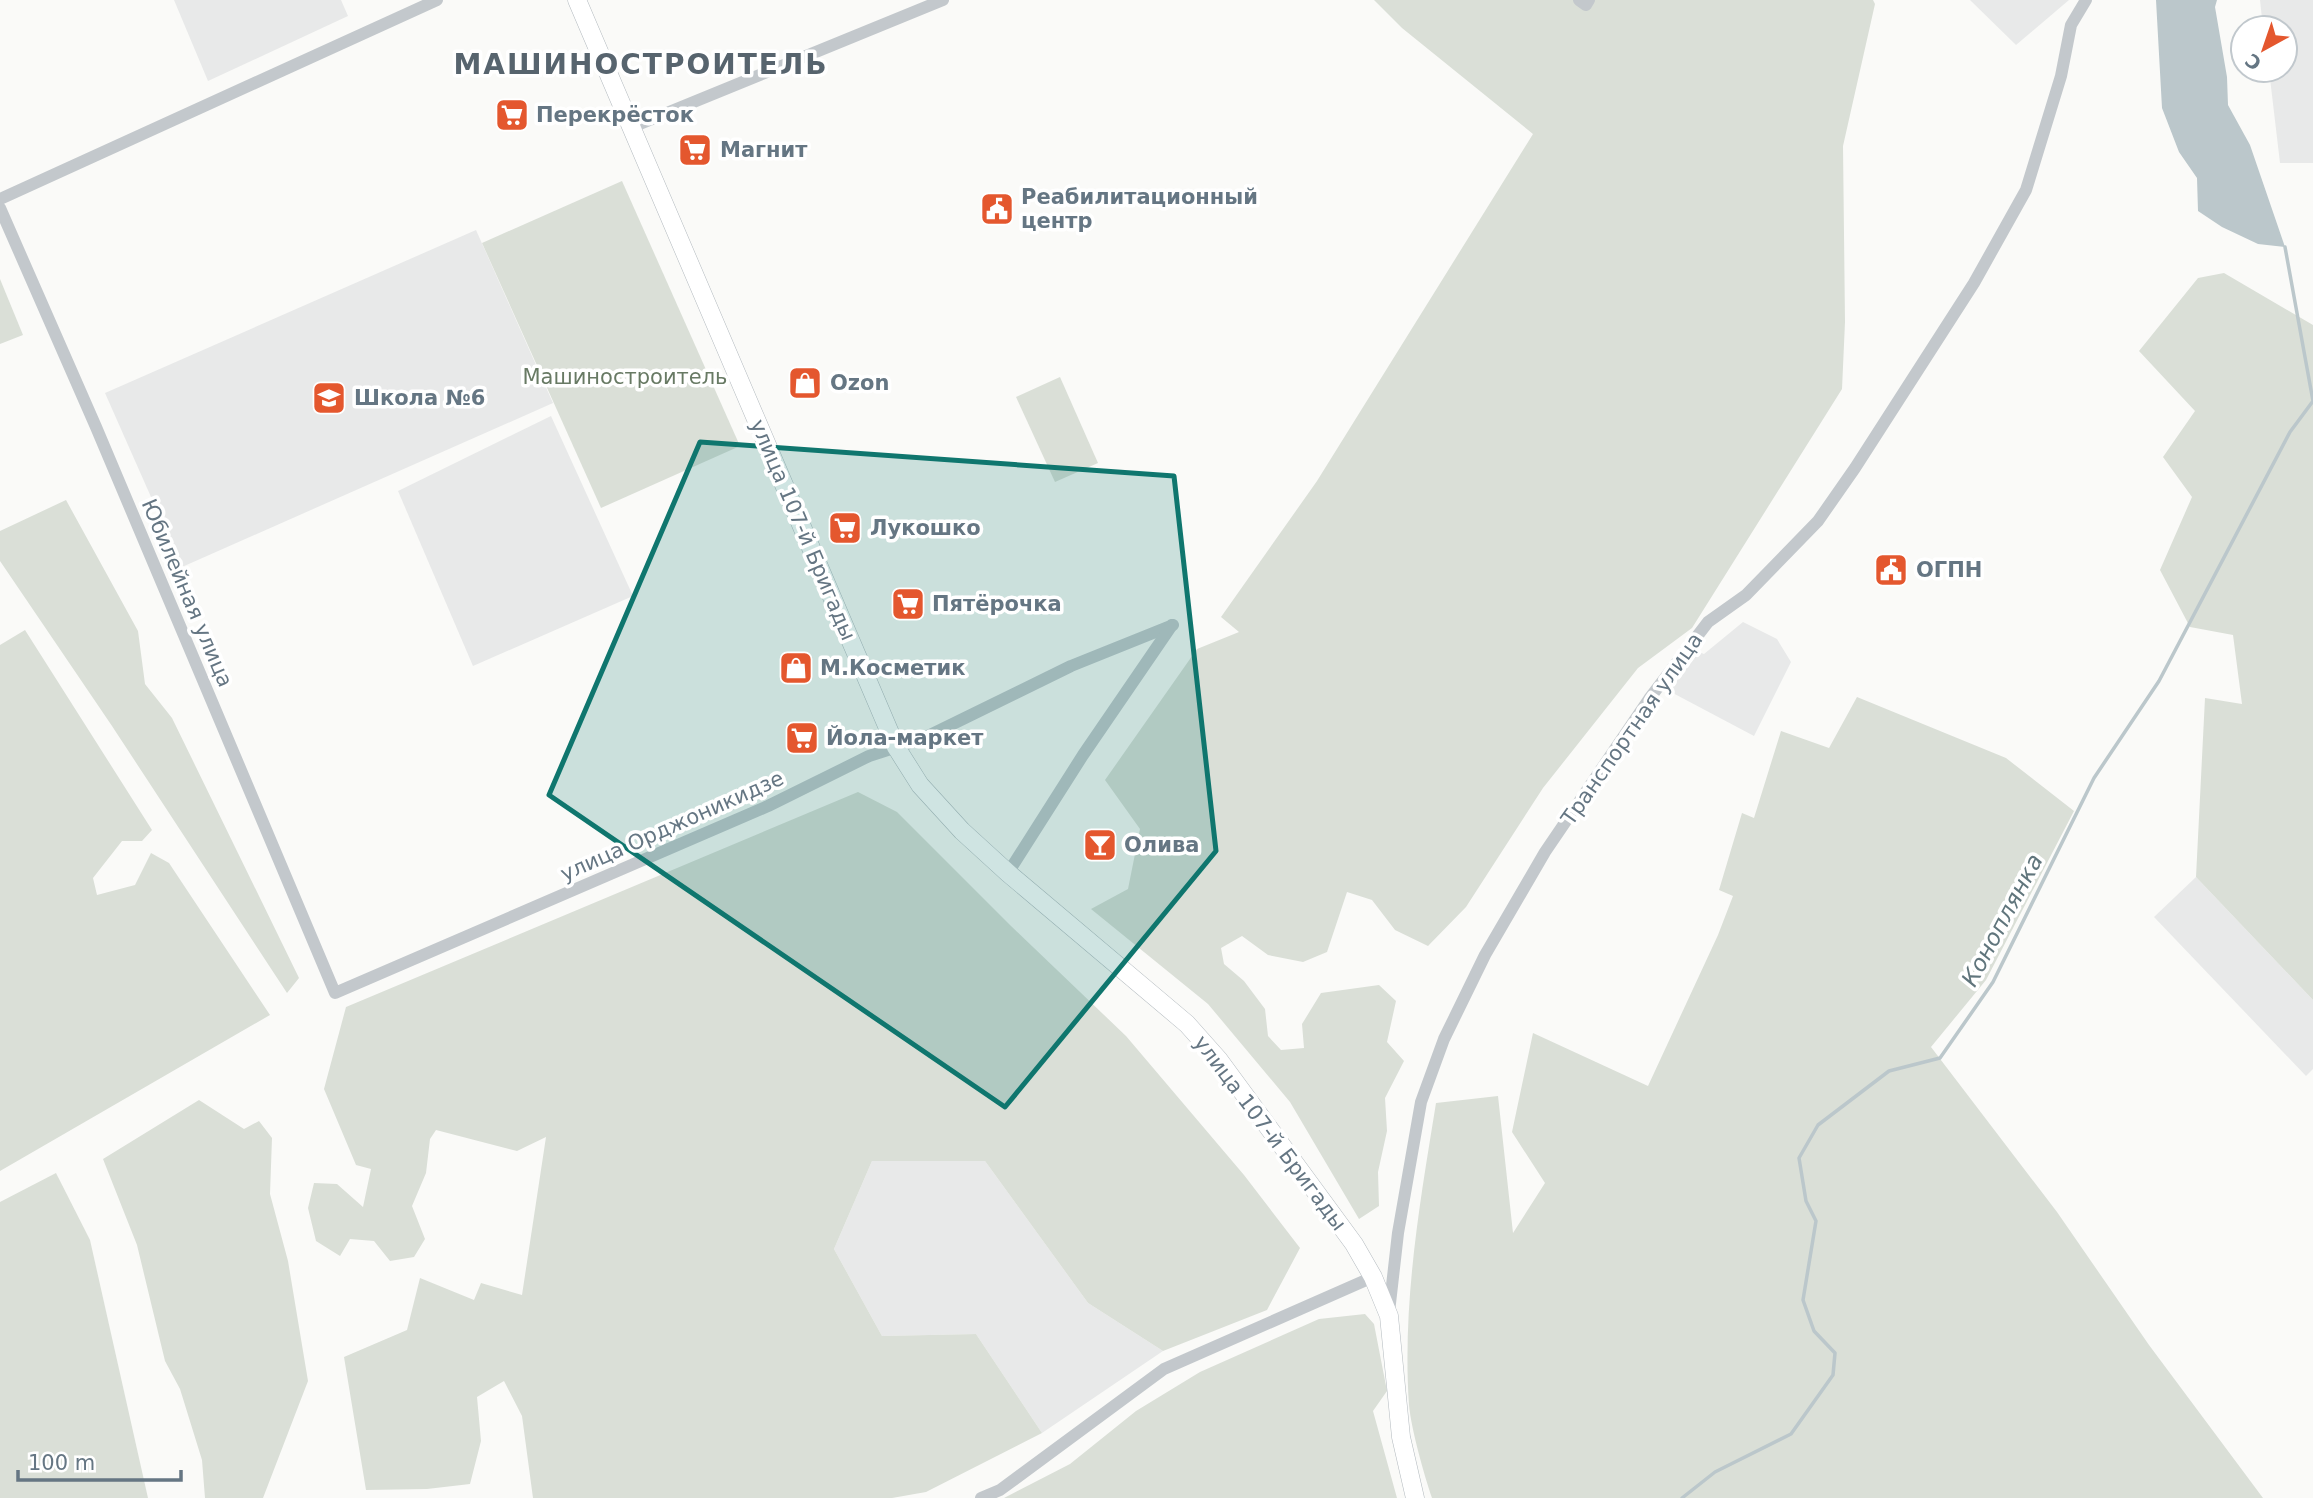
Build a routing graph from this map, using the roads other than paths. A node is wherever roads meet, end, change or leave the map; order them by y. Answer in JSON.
{"nodes":[{"id":1,"x":437,"y":0,"type":"edge"},
{"id":2,"x":577,"y":0,"type":"edge"},
{"id":3,"x":943,"y":0,"type":"edge"},
{"id":4,"x":1579,"y":0,"type":"edge"},
{"id":5,"x":1589,"y":0,"type":"edge"},
{"id":6,"x":2086,"y":0,"type":"edge"},
{"id":7,"x":630,"y":128,"type":"junction"},
{"id":8,"x":0,"y":199,"type":"edge"},
{"id":9,"x":0,"y":208,"type":"edge"},
{"id":10,"x":896,"y":747,"type":"junction"},
{"id":11,"x":1008,"y":873,"type":"junction"},
{"id":12,"x":335,"y":993,"type":"joint"},
{"id":13,"x":1373,"y":1277,"type":"junction"},
{"id":14,"x":1389,"y":1316,"type":"junction"},
{"id":15,"x":981,"y":1498,"type":"edge"},
{"id":16,"x":1415,"y":1498,"type":"edge"}],
"edges":[{"from":1,"to":8,"type":"street"},
{"from":2,"to":7,"type":"main road","name":"улица 107-й Бригады"},
{"from":3,"to":7,"type":"street"},
{"from":4,"to":5,"type":"street"},
{"from":6,"to":14,"type":"street","name":"Транспортная улица"},
{"from":7,"to":10,"type":"main road","name":"улица 107-й Бригады"},
{"from":9,"to":12,"type":"street","name":"Юбилейная улица"},
{"from":10,"to":11,"type":"main road","name":"улица 107-й Бригады"},
{"from":10,"to":11,"type":"street","name":"улица Орджоникидзе"},
{"from":10,"to":12,"type":"street","name":"улица Орджоникидзе"},
{"from":11,"to":13,"type":"main road","name":"улица 107-й Бригады"},
{"from":13,"to":14,"type":"main road","name":"улица 107-й Бригады"},
{"from":13,"to":15,"type":"street"},
{"from":14,"to":16,"type":"main road","name":"Транспортная улица"}]}
